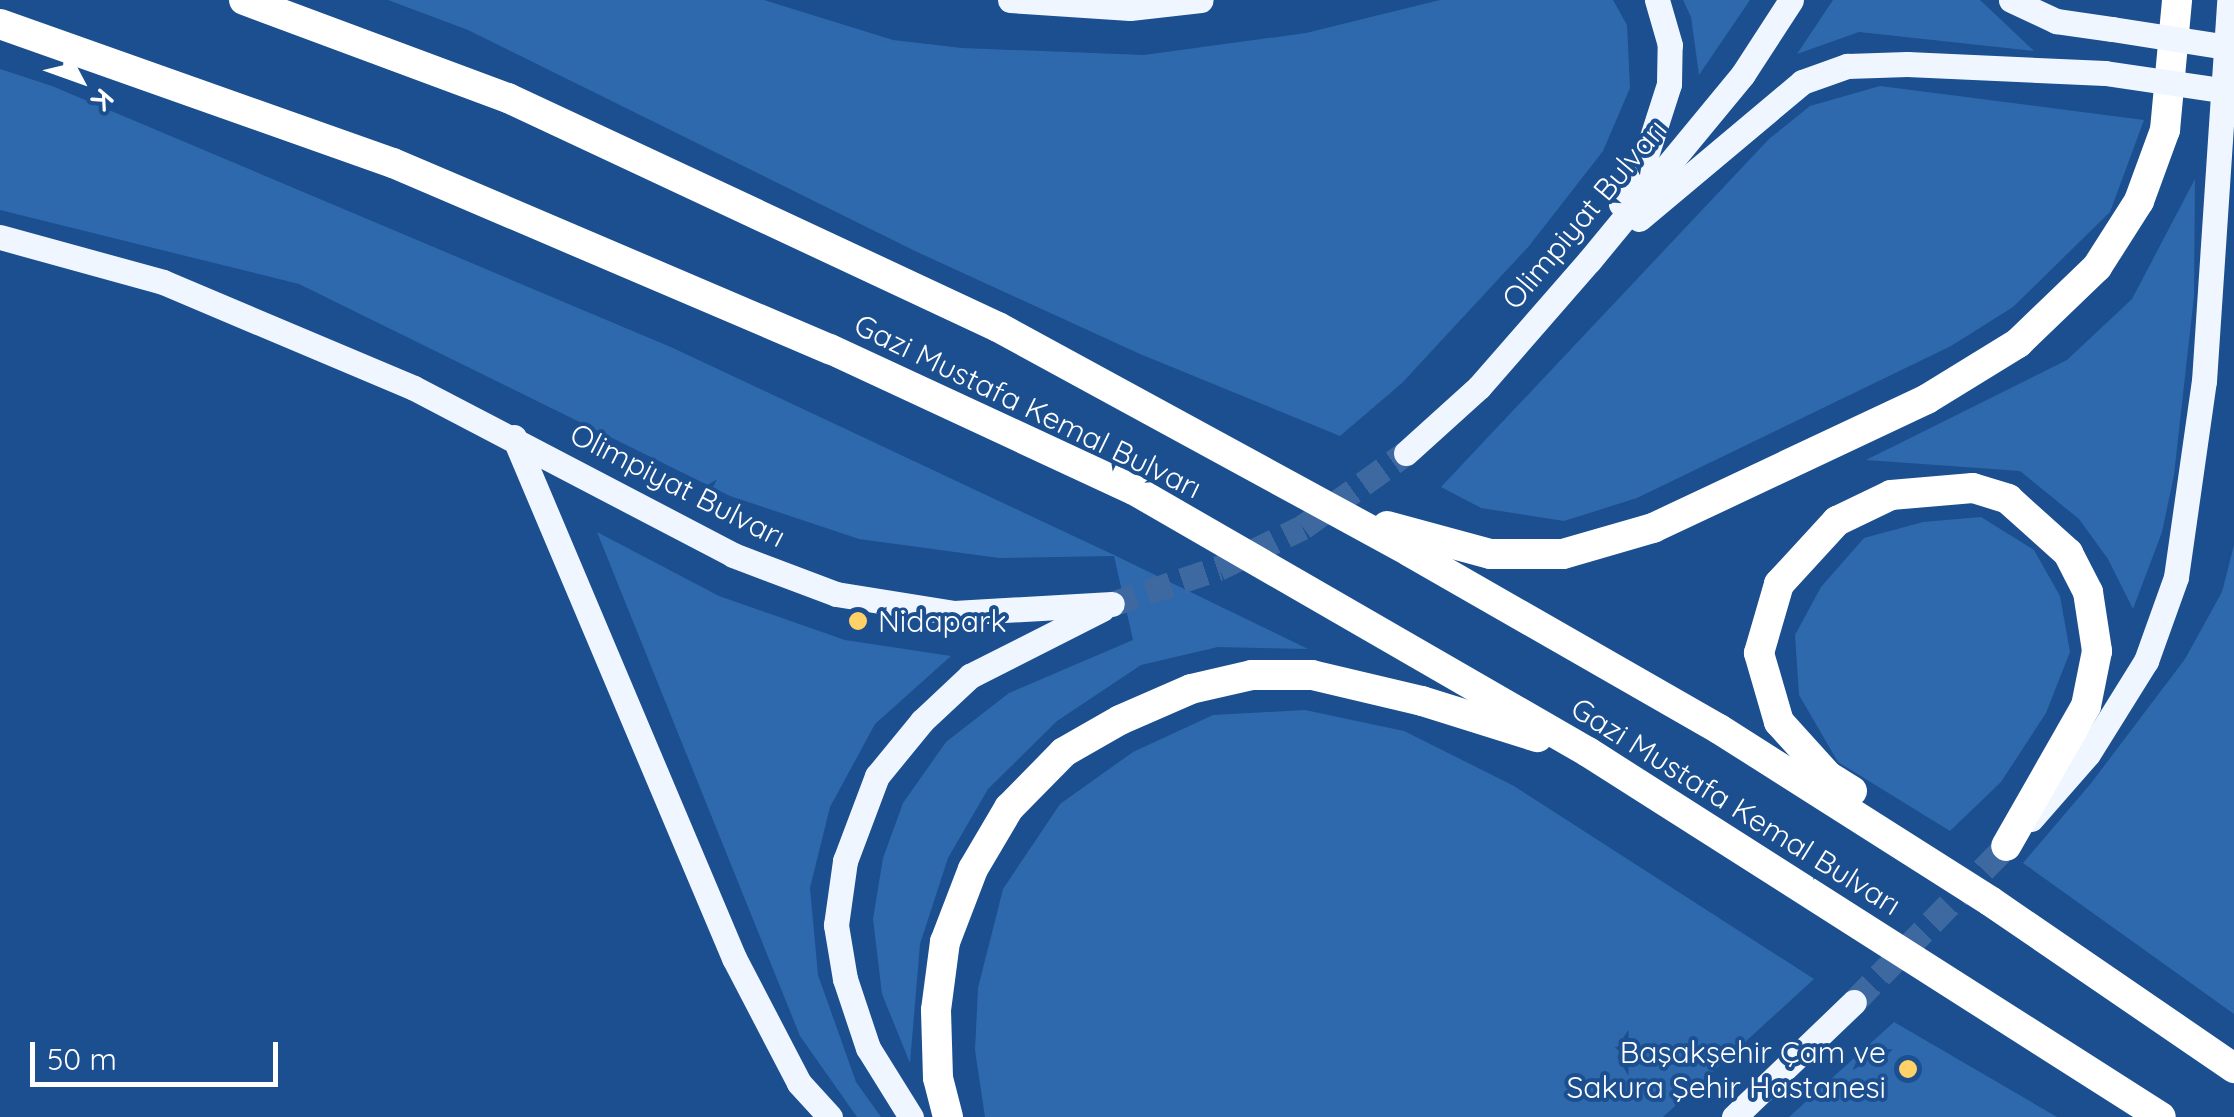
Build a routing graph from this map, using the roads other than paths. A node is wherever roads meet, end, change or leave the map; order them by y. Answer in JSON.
{"nodes":[{"id":1,"x":244,"y":0,"type":"edge"},
{"id":2,"x":1010,"y":0,"type":"edge"},
{"id":3,"x":1201,"y":0,"type":"edge"},
{"id":4,"x":1657,"y":0,"type":"edge"},
{"id":5,"x":1792,"y":0,"type":"edge"},
{"id":6,"x":2011,"y":0,"type":"edge"},
{"id":7,"x":2177,"y":0,"type":"edge"},
{"id":8,"x":2229,"y":0,"type":"edge"},
{"id":9,"x":0,"y":24,"type":"edge"},
{"id":10,"x":2234,"y":48,"type":"edge"},
{"id":11,"x":2234,"y":92,"type":"edge"},
{"id":12,"x":0,"y":237,"type":"edge"},
{"id":13,"x":1589,"y":261,"type":"junction"},
{"id":14,"x":514,"y":437,"type":"junction"},
{"id":15,"x":1406,"y":453,"type":"tunnel mouth"},
{"id":16,"x":1339,"y":513,"type":"junction"},
{"id":17,"x":1588,"y":752,"type":"junction"},
{"id":18,"x":2006,"y":846,"type":"joint"},
{"id":19,"x":1990,"y":901,"type":"junction"},
{"id":20,"x":1854,"y":1002,"type":"tunnel mouth"},
{"id":21,"x":2234,"y":1068,"type":"edge"},
{"id":22,"x":830,"y":1117,"type":"edge"},
{"id":23,"x":912,"y":1117,"type":"edge"},
{"id":24,"x":948,"y":1117,"type":"edge"},
{"id":25,"x":1734,"y":1117,"type":"edge"},
{"id":26,"x":2161,"y":1117,"type":"edge"}],
"edges":[{"from":1,"to":16,"type":"highway","name":"Gazi Mustafa Kemal Bulvarı"},
{"from":2,"to":3,"type":"main road"},
{"from":4,"to":13,"type":"main road"},
{"from":5,"to":13,"type":"main road","name":"Olimpiyat Bulvarı"},
{"from":6,"to":10,"type":"main road","bridge":true},
{"from":7,"to":16,"type":"highway"},
{"from":8,"to":18,"type":"main road"},
{"from":9,"to":17,"type":"highway","name":"Gazi Mustafa Kemal Bulvarı"},
{"from":11,"to":13,"type":"main road","bridge":true},
{"from":12,"to":14,"type":"main road","name":"Olimpiyat Bulvarı"},
{"from":13,"to":15,"type":"main road","name":"Olimpiyat Bulvarı"},
{"from":14,"to":22,"type":"main road"},
{"from":14,"to":23,"type":"main road","name":"Olimpiyat Bulvarı"},
{"from":16,"to":19,"type":"highway","name":"Gazi Mustafa Kemal Bulvarı"},
{"from":17,"to":24,"type":"highway"},
{"from":17,"to":26,"type":"highway","name":"Gazi Mustafa Kemal Bulvarı"},
{"from":18,"to":19,"type":"highway"},
{"from":19,"to":21,"type":"highway","name":"Gazi Mustafa Kemal Bulvarı"},
{"from":20,"to":25,"type":"main road"}]}
